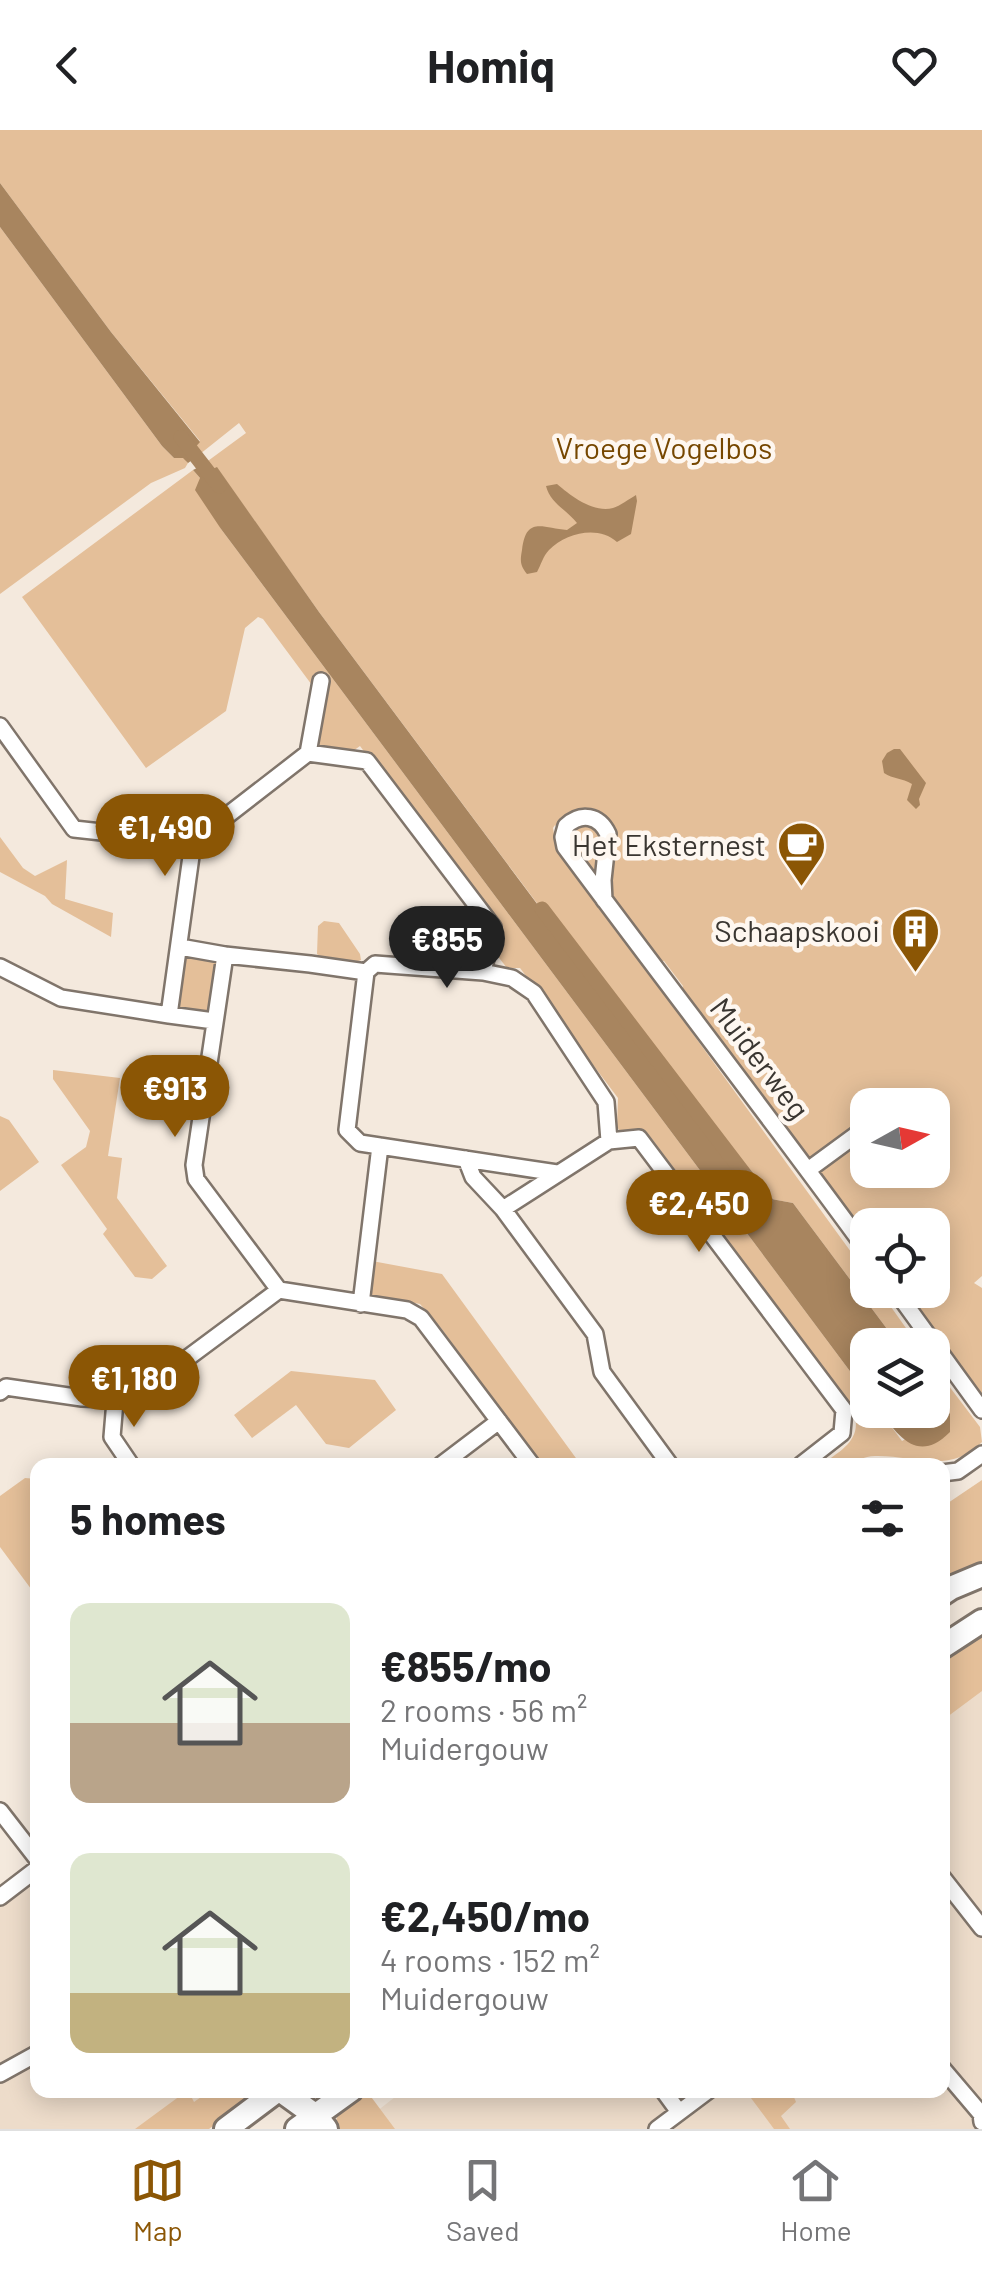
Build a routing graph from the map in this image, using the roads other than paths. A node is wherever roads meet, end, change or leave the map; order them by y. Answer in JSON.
{"nodes":[{"id":1,"x":321,"y":682,"type":"dead end"},
{"id":2,"x":0,"y":726,"type":"edge"},
{"id":3,"x":308,"y":753,"type":"junction"},
{"id":4,"x":192,"y":842,"type":"junction"},
{"id":5,"x":604,"y":900,"type":"junction"},
{"id":6,"x":180,"y":947,"type":"junction"},
{"id":7,"x":225,"y":955,"type":"junction"},
{"id":8,"x":0,"y":967,"type":"edge"},
{"id":9,"x":366,"y":972,"type":"junction"},
{"id":10,"x":483,"y":972,"type":"junction"},
{"id":11,"x":169,"y":1015,"type":"junction"},
{"id":12,"x":214,"y":1021,"type":"junction"},
{"id":13,"x":850,"y":1139,"type":"edge"},
{"id":14,"x":609,"y":1140,"type":"junction"},
{"id":15,"x":380,"y":1146,"type":"junction"},
{"id":16,"x":466,"y":1159,"type":"junction"},
{"id":17,"x":808,"y":1170,"type":"junction"},
{"id":18,"x":557,"y":1173,"type":"junction"},
{"id":19,"x":503,"y":1209,"type":"junction"},
{"id":20,"x":850,"y":1227,"type":"edge"},
{"id":21,"x":280,"y":1290,"type":"junction"},
{"id":22,"x":361,"y":1304,"type":"junction"},
{"id":23,"x":908,"y":1308,"type":"edge"},
{"id":24,"x":0,"y":1392,"type":"edge"},
{"id":25,"x":114,"y":1402,"type":"junction"},
{"id":26,"x":982,"y":1410,"type":"edge"},
{"id":27,"x":499,"y":1421,"type":"junction"},
{"id":28,"x":982,"y":1454,"type":"edge"},
{"id":29,"x":126,"y":1458,"type":"edge"},
{"id":30,"x":449,"y":1458,"type":"edge"},
{"id":31,"x":527,"y":1458,"type":"edge"},
{"id":32,"x":665,"y":1458,"type":"edge"},
{"id":33,"x":810,"y":1458,"type":"edge"},
{"id":34,"x":950,"y":1472,"type":"edge"},
{"id":35,"x":982,"y":1575,"type":"edge"},
{"id":36,"x":950,"y":1589,"type":"edge"},
{"id":37,"x":982,"y":1621,"type":"edge"},
{"id":38,"x":950,"y":1642,"type":"edge"},
{"id":39,"x":0,"y":1811,"type":"edge"},
{"id":40,"x":30,"y":1850,"type":"edge"},
{"id":41,"x":30,"y":1874,"type":"edge"},
{"id":42,"x":950,"y":1886,"type":"edge"},
{"id":43,"x":0,"y":1897,"type":"edge"},
{"id":44,"x":982,"y":1928,"type":"edge"},
{"id":45,"x":30,"y":2058,"type":"edge"},
{"id":46,"x":0,"y":2074,"type":"edge"},
{"id":47,"x":950,"y":2078,"type":"edge"},
{"id":48,"x":268,"y":2098,"type":"edge"},
{"id":49,"x":286,"y":2098,"type":"edge"},
{"id":50,"x":341,"y":2098,"type":"edge"},
{"id":51,"x":670,"y":2098,"type":"edge"},
{"id":52,"x":698,"y":2098,"type":"edge"},
{"id":53,"x":680,"y":2112,"type":"junction"},
{"id":54,"x":982,"y":2122,"type":"edge"},
{"id":55,"x":309,"y":2126,"type":"edge"},
{"id":56,"x":226,"y":2129,"type":"edge"},
{"id":57,"x":657,"y":2129,"type":"edge"}],
"edges":[{"from":1,"to":3,"type":"street"},
{"from":2,"to":4,"type":"street"},
{"from":3,"to":4,"type":"street"},
{"from":3,"to":10,"type":"street"},
{"from":4,"to":6,"type":"street"},
{"from":5,"to":5,"type":"street","name":"Muiderweg"},
{"from":5,"to":17,"type":"street","name":"Muiderweg"},
{"from":6,"to":7,"type":"street"},
{"from":6,"to":11,"type":"street"},
{"from":7,"to":9,"type":"street"},
{"from":7,"to":12,"type":"street"},
{"from":8,"to":11,"type":"street"},
{"from":9,"to":10,"type":"street"},
{"from":9,"to":15,"type":"street"},
{"from":10,"to":14,"type":"street"},
{"from":11,"to":12,"type":"street"},
{"from":12,"to":21,"type":"street"},
{"from":13,"to":17,"type":"street"},
{"from":14,"to":18,"type":"street"},
{"from":14,"to":33,"type":"street"},
{"from":15,"to":16,"type":"street"},
{"from":15,"to":22,"type":"street"},
{"from":16,"to":18,"type":"street"},
{"from":16,"to":19,"type":"street"},
{"from":17,"to":20,"type":"street","name":"Muiderweg"},
{"from":18,"to":19,"type":"street"},
{"from":19,"to":32,"type":"street"},
{"from":21,"to":22,"type":"street"},
{"from":21,"to":25,"type":"street"},
{"from":22,"to":27,"type":"street"},
{"from":23,"to":26,"type":"street"},
{"from":24,"to":25,"type":"street"},
{"from":25,"to":29,"type":"street"},
{"from":27,"to":30,"type":"street"},
{"from":27,"to":31,"type":"street"},
{"from":28,"to":34,"type":"street"},
{"from":35,"to":36,"type":"main road"},
{"from":37,"to":38,"type":"main road"},
{"from":39,"to":40,"type":"street"},
{"from":41,"to":43,"type":"street"},
{"from":42,"to":44,"type":"street"},
{"from":45,"to":46,"type":"street"},
{"from":47,"to":54,"type":"street"},
{"from":48,"to":56,"type":"main road"},
{"from":49,"to":55,"type":"main road"},
{"from":50,"to":55,"type":"main road"},
{"from":51,"to":53,"type":"street"},
{"from":52,"to":53,"type":"street"},
{"from":53,"to":57,"type":"street"}]}
